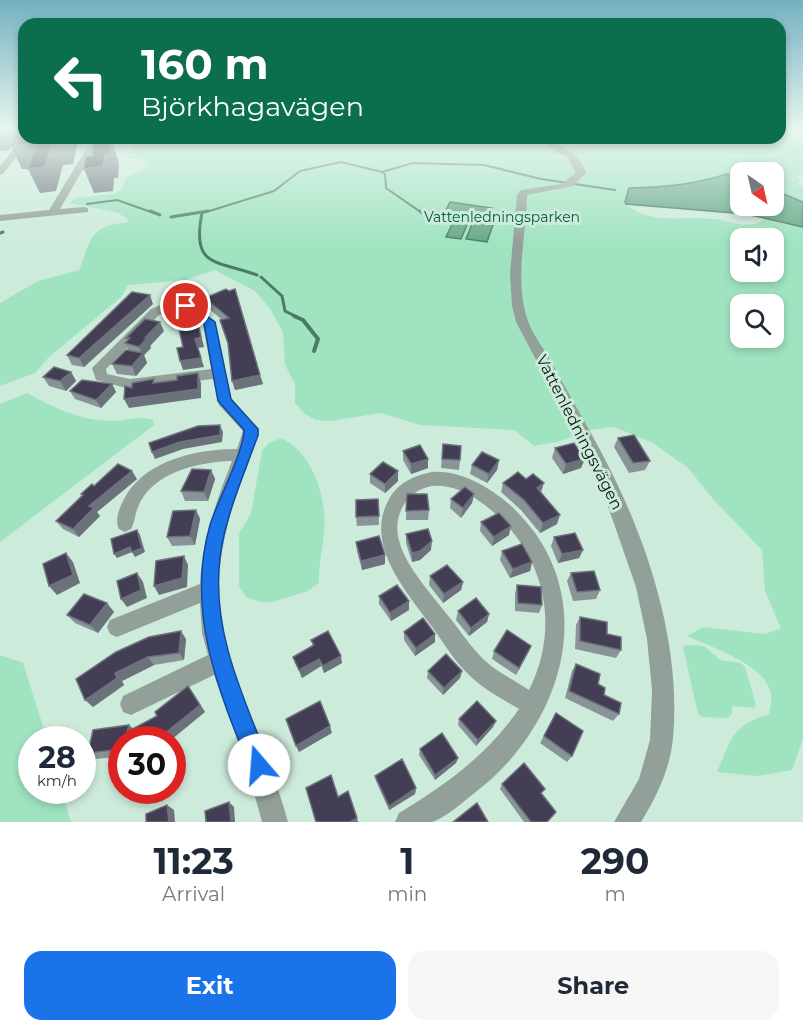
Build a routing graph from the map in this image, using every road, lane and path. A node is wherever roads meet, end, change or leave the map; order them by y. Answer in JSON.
{"nodes":[{"id":1,"x":80,"y":167,"type":"edge"},
{"id":2,"x":580,"y":167,"type":"edge"},
{"id":3,"x":84,"y":210,"type":"dead end"},
{"id":4,"x":53,"y":212,"type":"junction"},
{"id":5,"x":0,"y":219,"type":"edge"},
{"id":6,"x":219,"y":373,"type":"junction"},
{"id":7,"x":242,"y":455,"type":"junction"},
{"id":8,"x":125,"y":524,"type":"dead end"},
{"id":9,"x":209,"y":590,"type":"junction"},
{"id":10,"x":117,"y":627,"type":"dead end"},
{"id":11,"x":219,"y":661,"type":"junction"},
{"id":12,"x":130,"y":704,"type":"dead end"},
{"id":13,"x":535,"y":706,"type":"junction"},
{"id":14,"x":274,"y":822,"type":"edge"},
{"id":15,"x":408,"y":822,"type":"edge"},
{"id":16,"x":627,"y":822,"type":"edge"}],
"edges":[{"from":1,"to":4,"type":"street"},
{"from":2,"to":16,"type":"street","name":"Vattenledningsvägen"},
{"from":3,"to":4,"type":"street"},
{"from":4,"to":5,"type":"street"},
{"from":6,"to":6,"type":"street"},
{"from":6,"to":7,"type":"street"},
{"from":7,"to":8,"type":"street"},
{"from":7,"to":9,"type":"street"},
{"from":9,"to":10,"type":"street"},
{"from":9,"to":11,"type":"street"},
{"from":11,"to":12,"type":"street"},
{"from":11,"to":14,"type":"street"},
{"from":13,"to":13,"type":"street"},
{"from":13,"to":15,"type":"street"}]}
